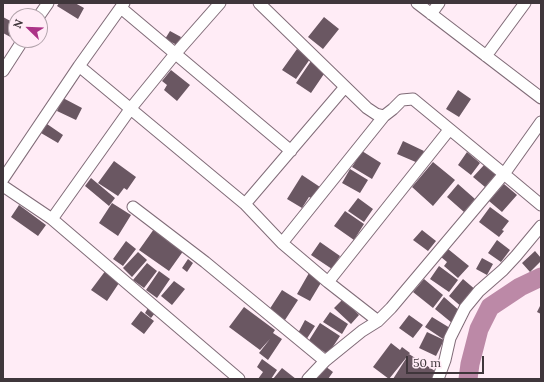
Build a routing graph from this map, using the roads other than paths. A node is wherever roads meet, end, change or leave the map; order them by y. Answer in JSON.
{"nodes":[{"id":1,"x":220,"y":3,"type":"edge"},
{"id":2,"x":259,"y":3,"type":"edge"},
{"id":3,"x":417,"y":3,"type":"edge"},
{"id":4,"x":439,"y":3,"type":"edge"},
{"id":5,"x":525,"y":3,"type":"edge"},
{"id":6,"x":122,"y":5,"type":"edge"},
{"id":7,"x":431,"y":14,"type":"junction"},
{"id":8,"x":18,"y":48,"type":"edge"},
{"id":9,"x":175,"y":54,"type":"junction"},
{"id":10,"x":486,"y":56,"type":"junction"},
{"id":11,"x":79,"y":66,"type":"junction"},
{"id":12,"x":3,"y":71,"type":"edge"},
{"id":13,"x":345,"y":87,"type":"junction"},
{"id":14,"x":541,"y":98,"type":"edge"},
{"id":15,"x":131,"y":108,"type":"junction"},
{"id":16,"x":384,"y":116,"type":"junction"},
{"id":17,"x":541,"y":122,"type":"edge"},
{"id":18,"x":449,"y":130,"type":"junction"},
{"id":19,"x":291,"y":151,"type":"junction"},
{"id":20,"x":504,"y":174,"type":"junction"},
{"id":21,"x":3,"y":179,"type":"edge"},
{"id":22,"x":3,"y":186,"type":"edge"},
{"id":23,"x":245,"y":204,"type":"junction"},
{"id":24,"x":541,"y":204,"type":"edge"},
{"id":25,"x":133,"y":207,"type":"dead end"},
{"id":26,"x":52,"y":219,"type":"junction"},
{"id":27,"x":541,"y":226,"type":"edge"},
{"id":28,"x":282,"y":243,"type":"junction"},
{"id":29,"x":328,"y":282,"type":"junction"},
{"id":30,"x":378,"y":321,"type":"junction"},
{"id":31,"x":325,"y":361,"type":"junction"},
{"id":32,"x":239,"y":379,"type":"edge"},
{"id":33,"x":308,"y":379,"type":"edge"},
{"id":34,"x":438,"y":379,"type":"edge"}],
"edges":[{"from":1,"to":9,"type":"street"},
{"from":2,"to":13,"type":"street"},
{"from":3,"to":7,"type":"street"},
{"from":4,"to":7,"type":"street"},
{"from":5,"to":10,"type":"street"},
{"from":6,"to":9,"type":"street"},
{"from":6,"to":11,"type":"street"},
{"from":7,"to":10,"type":"street"},
{"from":8,"to":12,"type":"street"},
{"from":9,"to":15,"type":"street"},
{"from":9,"to":19,"type":"street"},
{"from":10,"to":14,"type":"street"},
{"from":11,"to":15,"type":"street"},
{"from":11,"to":21,"type":"street"},
{"from":13,"to":16,"type":"street"},
{"from":13,"to":19,"type":"street"},
{"from":15,"to":23,"type":"street"},
{"from":15,"to":26,"type":"street"},
{"from":16,"to":18,"type":"street"},
{"from":16,"to":28,"type":"street"},
{"from":17,"to":20,"type":"street"},
{"from":18,"to":20,"type":"street"},
{"from":18,"to":29,"type":"street"},
{"from":19,"to":23,"type":"street"},
{"from":20,"to":24,"type":"street"},
{"from":20,"to":30,"type":"street"},
{"from":22,"to":26,"type":"street"},
{"from":23,"to":28,"type":"street"},
{"from":25,"to":31,"type":"street"},
{"from":26,"to":32,"type":"street"},
{"from":27,"to":34,"type":"street"},
{"from":28,"to":29,"type":"street"},
{"from":29,"to":30,"type":"street"},
{"from":30,"to":31,"type":"street"},
{"from":31,"to":33,"type":"street"}]}
